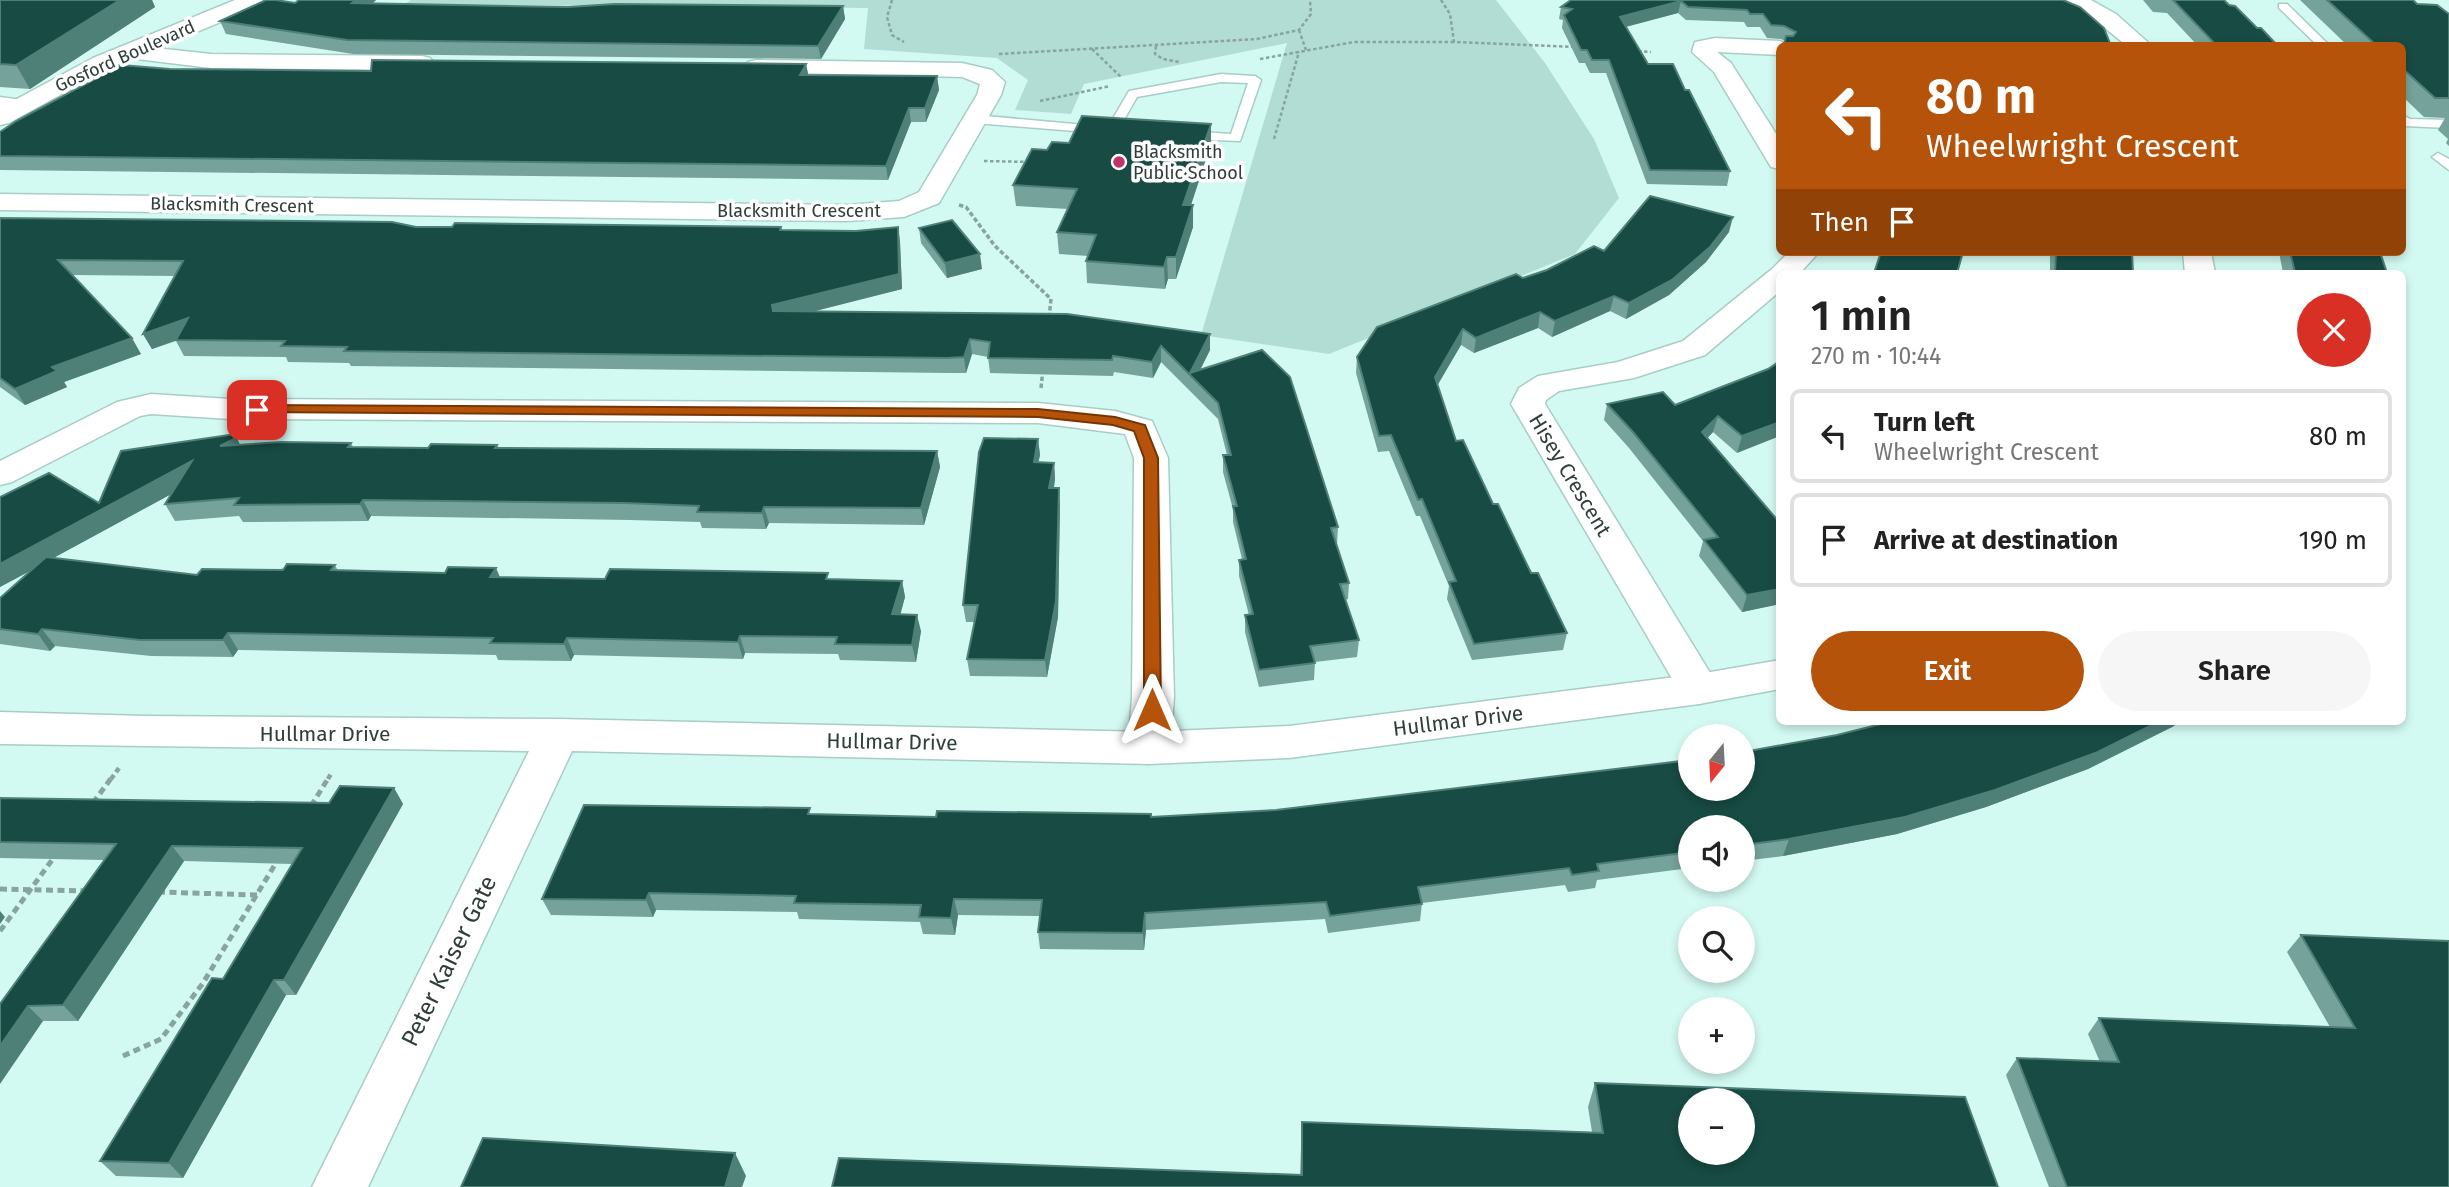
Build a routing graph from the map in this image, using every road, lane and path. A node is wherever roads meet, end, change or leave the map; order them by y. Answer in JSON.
{"nodes":[{"id":1,"x":254,"y":0,"type":"edge"},
{"id":2,"x":892,"y":0,"type":"edge"},
{"id":3,"x":1310,"y":0,"type":"edge"},
{"id":4,"x":1441,"y":0,"type":"edge"},
{"id":5,"x":2075,"y":0,"type":"edge"},
{"id":6,"x":2283,"y":6,"type":"dead end"},
{"id":7,"x":1299,"y":30,"type":"junction"},
{"id":8,"x":2136,"y":42,"type":"edge"},
{"id":9,"x":2321,"y":42,"type":"edge"},
{"id":10,"x":1586,"y":47,"type":"edge"},
{"id":11,"x":1776,"y":48,"type":"edge"},
{"id":12,"x":1091,"y":49,"type":"junction"},
{"id":13,"x":1306,"y":50,"type":"dead end"},
{"id":14,"x":1638,"y":51,"type":"edge"},
{"id":15,"x":128,"y":52,"type":"junction"},
{"id":16,"x":1299,"y":52,"type":"dead end"},
{"id":17,"x":1651,"y":52,"type":"dead end"},
{"id":18,"x":991,"y":55,"type":"dead end"},
{"id":19,"x":443,"y":64,"type":"edge"},
{"id":20,"x":735,"y":66,"type":"edge"},
{"id":21,"x":926,"y":69,"type":"junction"},
{"id":22,"x":1126,"y":83,"type":"dead end"},
{"id":23,"x":7,"y":109,"type":"edge"},
{"id":24,"x":975,"y":119,"type":"junction"},
{"id":25,"x":2406,"y":122,"type":"edge"},
{"id":26,"x":2449,"y":124,"type":"edge"},
{"id":27,"x":1175,"y":134,"type":"edge"},
{"id":28,"x":1274,"y":139,"type":"dead end"},
{"id":29,"x":1776,"y":154,"type":"edge"},
{"id":30,"x":950,"y":161,"type":"junction"},
{"id":31,"x":1038,"y":162,"type":"edge"},
{"id":32,"x":0,"y":202,"type":"edge"},
{"id":33,"x":952,"y":208,"type":"dead end"},
{"id":34,"x":1801,"y":256,"type":"edge"},
{"id":35,"x":1787,"y":270,"type":"edge"},
{"id":36,"x":1776,"y":280,"type":"edge"},
{"id":37,"x":1048,"y":325,"type":"edge"},
{"id":38,"x":1043,"y":364,"type":"edge"},
{"id":39,"x":1041,"y":390,"type":"dead end"},
{"id":40,"x":0,"y":474,"type":"edge"},
{"id":41,"x":1776,"y":675,"type":"edge"},
{"id":42,"x":1699,"y":689,"type":"junction"},
{"id":43,"x":0,"y":728,"type":"edge"},
{"id":44,"x":558,"y":735,"type":"junction"},
{"id":45,"x":1149,"y":748,"type":"junction"},
{"id":46,"x":118,"y":768,"type":"dead end"},
{"id":47,"x":332,"y":772,"type":"dead end"},
{"id":48,"x":87,"y":812,"type":"edge"},
{"id":49,"x":305,"y":817,"type":"edge"},
{"id":50,"x":63,"y":845,"type":"edge"},
{"id":51,"x":284,"y":850,"type":"edge"},
{"id":52,"x":0,"y":889,"type":"edge"},
{"id":53,"x":31,"y":889,"type":"junction"},
{"id":54,"x":97,"y":891,"type":"edge"},
{"id":55,"x":150,"y":892,"type":"edge"},
{"id":56,"x":257,"y":895,"type":"junction"},
{"id":57,"x":0,"y":931,"type":"edge"},
{"id":58,"x":123,"y":1056,"type":"dead end"},
{"id":59,"x":341,"y":1187,"type":"edge"}],
"edges":[{"from":1,"to":15,"type":"street","name":"Gosford Boulevard"},
{"from":2,"to":21,"type":"path"},
{"from":3,"to":7,"type":"path"},
{"from":4,"to":10,"type":"path"},
{"from":5,"to":8,"type":"street"},
{"from":6,"to":9,"type":"lane"},
{"from":7,"to":12,"type":"path"},
{"from":7,"to":13,"type":"path"},
{"from":11,"to":29,"type":"street"},
{"from":12,"to":18,"type":"path"},
{"from":12,"to":22,"type":"path"},
{"from":14,"to":17,"type":"path"},
{"from":15,"to":19,"type":"street"},
{"from":15,"to":23,"type":"street","name":"Gosford Boulevard"},
{"from":16,"to":28,"type":"path"},
{"from":20,"to":21,"type":"street","name":"Blacksmith Crescent"},
{"from":21,"to":24,"type":"street","name":"Blacksmith Crescent"},
{"from":24,"to":27,"type":"lane"},
{"from":24,"to":30,"type":"street","name":"Blacksmith Crescent"},
{"from":25,"to":26,"type":"lane"},
{"from":30,"to":31,"type":"path"},
{"from":30,"to":32,"type":"street","name":"Blacksmith Crescent"},
{"from":33,"to":37,"type":"path"},
{"from":34,"to":35,"type":"street","name":"Hisey Crescent"},
{"from":36,"to":42,"type":"street","name":"Hisey Crescent"},
{"from":38,"to":39,"type":"path"},
{"from":40,"to":45,"type":"street"},
{"from":41,"to":42,"type":"street","name":"Hullmar Drive"},
{"from":42,"to":45,"type":"street","name":"Hullmar Drive"},
{"from":43,"to":44,"type":"street","name":"Hullmar Drive"},
{"from":44,"to":45,"type":"street","name":"Hullmar Drive"},
{"from":44,"to":59,"type":"street","name":"Peter Kaiser Gate"},
{"from":46,"to":48,"type":"path"},
{"from":47,"to":49,"type":"path"},
{"from":50,"to":53,"type":"path"},
{"from":51,"to":56,"type":"path"},
{"from":52,"to":53,"type":"path"},
{"from":53,"to":54,"type":"path"},
{"from":53,"to":57,"type":"path"},
{"from":55,"to":56,"type":"path"},
{"from":56,"to":58,"type":"path"}]}
